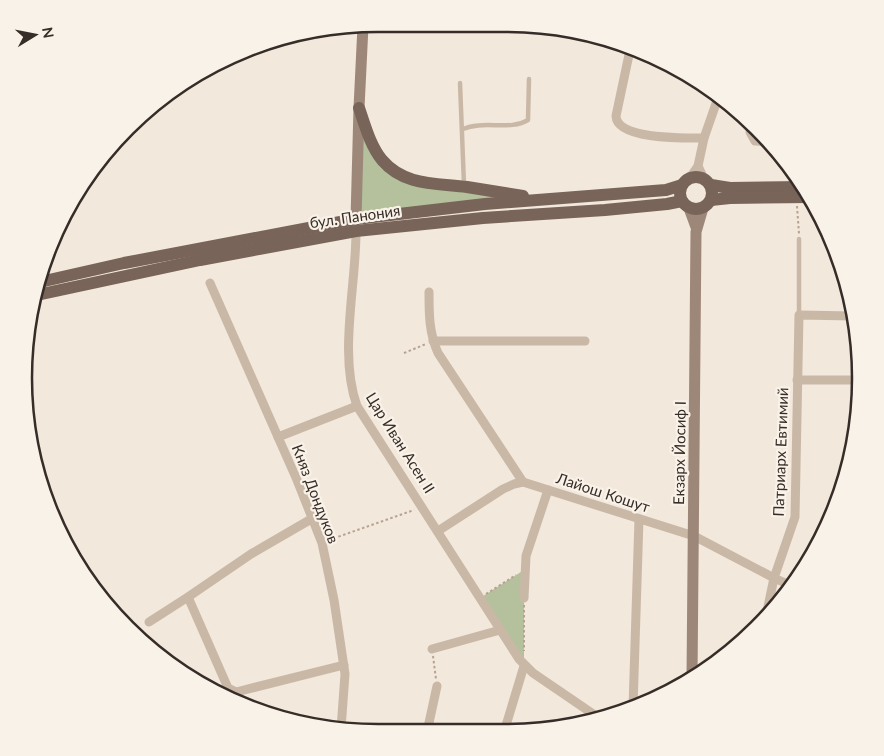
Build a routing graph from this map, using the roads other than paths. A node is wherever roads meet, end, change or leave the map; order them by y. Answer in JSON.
{"nodes":[{"id":1,"x":363,"y":33,"type":"edge"},
{"id":2,"x":629,"y":56,"type":"edge"},
{"id":3,"x":529,"y":80,"type":"dead end"},
{"id":4,"x":460,"y":83,"type":"dead end"},
{"id":5,"x":716,"y":104,"type":"edge"},
{"id":6,"x":359,"y":108,"type":"junction"},
{"id":7,"x":463,"y":130,"type":"junction"},
{"id":8,"x":704,"y":138,"type":"junction"},
{"id":9,"x":698,"y":166,"type":"junction"},
{"id":10,"x":686,"y":182,"type":"junction"},
{"id":11,"x":707,"y":182,"type":"junction"},
{"id":12,"x":464,"y":187,"type":"junction"},
{"id":13,"x":797,"y":193,"type":"edge"},
{"id":14,"x":798,"y":193,"type":"edge"},
{"id":15,"x":543,"y":199,"type":"junction"},
{"id":16,"x":686,"y":204,"type":"junction"},
{"id":17,"x":707,"y":204,"type":"junction"},
{"id":18,"x":356,"y":225,"type":"junction"},
{"id":19,"x":696,"y":227,"type":"junction"},
{"id":20,"x":334,"y":229,"type":"junction"},
{"id":21,"x":799,"y":240,"type":"road end"},
{"id":22,"x":47,"y":280,"type":"edge"},
{"id":23,"x":210,"y":283,"type":"dead end"},
{"id":24,"x":429,"y":292,"type":"dead end"},
{"id":25,"x":43,"y":294,"type":"edge"},
{"id":26,"x":799,"y":315,"type":"junction"},
{"id":27,"x":846,"y":316,"type":"edge"},
{"id":28,"x":433,"y":341,"type":"junction"},
{"id":29,"x":585,"y":341,"type":"dead end"},
{"id":30,"x":797,"y":380,"type":"junction"},
{"id":31,"x":852,"y":380,"type":"edge"},
{"id":32,"x":357,"y":406,"type":"junction"},
{"id":33,"x":278,"y":437,"type":"junction"},
{"id":34,"x":518,"y":483,"type":"junction"},
{"id":35,"x":548,"y":490,"type":"junction"},
{"id":36,"x":313,"y":518,"type":"junction"},
{"id":37,"x":639,"y":519,"type":"junction"},
{"id":38,"x":438,"y":531,"type":"junction"},
{"id":39,"x":694,"y":536,"type":"junction"},
{"id":40,"x":774,"y":578,"type":"junction"},
{"id":41,"x":784,"y":582,"type":"edge"},
{"id":42,"x":188,"y":598,"type":"junction"},
{"id":43,"x":524,"y":598,"type":"road end"},
{"id":44,"x":769,"y":602,"type":"edge"},
{"id":45,"x":149,"y":622,"type":"dead end"},
{"id":46,"x":500,"y":630,"type":"junction"},
{"id":47,"x":432,"y":649,"type":"road end"},
{"id":48,"x":344,"y":665,"type":"junction"},
{"id":49,"x":524,"y":666,"type":"junction"},
{"id":50,"x":692,"y":669,"type":"edge"},
{"id":51,"x":437,"y":686,"type":"road end"},
{"id":52,"x":633,"y":699,"type":"edge"},
{"id":53,"x":591,"y":713,"type":"edge"},
{"id":54,"x":342,"y":722,"type":"edge"},
{"id":55,"x":429,"y":724,"type":"edge"},
{"id":56,"x":506,"y":724,"type":"edge"}],
"edges":[{"from":1,"to":6,"type":"street","name":"Цар Иван Асен II"},
{"from":2,"to":8,"type":"street"},
{"from":3,"to":7,"type":"lane"},
{"from":4,"to":7,"type":"lane"},
{"from":5,"to":8,"type":"street"},
{"from":6,"to":12,"type":"main road"},
{"from":6,"to":18,"type":"street","name":"Цар Иван Асен II"},
{"from":7,"to":12,"type":"lane"},
{"from":8,"to":9,"type":"street"},
{"from":9,"to":10,"type":"street"},
{"from":9,"to":11,"type":"street"},
{"from":10,"to":11,"type":"main road","name":"бул. Панония"},
{"from":10,"to":15,"type":"main road","name":"бул. Панония"},
{"from":10,"to":16,"type":"main road"},
{"from":11,"to":13,"type":"main road","name":"бул. Панония"},
{"from":11,"to":17,"type":"main road"},
{"from":12,"to":15,"type":"main road"},
{"from":14,"to":17,"type":"main road","name":"бул. Панония"},
{"from":15,"to":18,"type":"main road","name":"бул. Панония"},
{"from":16,"to":17,"type":"main road","name":"бул. Панония"},
{"from":16,"to":18,"type":"main road","name":"бул. Панония"},
{"from":16,"to":19,"type":"street","name":"Екзарх Йосиф I"},
{"from":17,"to":19,"type":"street","name":"Екзарх Йосиф I"},
{"from":18,"to":20,"type":"main road","name":"бул. Панония"},
{"from":18,"to":32,"type":"street","name":"Цар Иван Асен II"},
{"from":19,"to":39,"type":"street","name":"Екзарх Йосиф I"},
{"from":20,"to":22,"type":"main road","name":"бул. Панония"},
{"from":20,"to":25,"type":"main road","name":"бул. Панония"},
{"from":21,"to":26,"type":"lane"},
{"from":23,"to":33,"type":"street","name":"Княз Дондуков"},
{"from":24,"to":28,"type":"street"},
{"from":26,"to":27,"type":"street"},
{"from":26,"to":30,"type":"street","name":"Патриарх Евтимий"},
{"from":28,"to":29,"type":"street"},
{"from":28,"to":34,"type":"street"},
{"from":30,"to":31,"type":"street"},
{"from":30,"to":40,"type":"street","name":"Патриарх Евтимий"},
{"from":32,"to":33,"type":"street"},
{"from":32,"to":38,"type":"street","name":"Цар Иван Асен II"},
{"from":33,"to":36,"type":"street","name":"Княз Дондуков"},
{"from":34,"to":35,"type":"street","name":"Лайош Кошут"},
{"from":34,"to":38,"type":"street"},
{"from":35,"to":37,"type":"street","name":"Лайош Кошут"},
{"from":35,"to":43,"type":"street"},
{"from":36,"to":42,"type":"street"},
{"from":36,"to":48,"type":"street","name":"Княз Дондуков"},
{"from":37,"to":39,"type":"street","name":"Лайош Кошут"},
{"from":37,"to":52,"type":"street"},
{"from":38,"to":46,"type":"street","name":"Цар Иван Асен II"},
{"from":39,"to":40,"type":"street","name":"Лайош Кошут"},
{"from":39,"to":50,"type":"street","name":"Екзарх Йосиф I"},
{"from":40,"to":41,"type":"street","name":"Лайош Кошут"},
{"from":40,"to":44,"type":"street","name":"Патриарх Евтимий"},
{"from":42,"to":45,"type":"street"},
{"from":42,"to":48,"type":"street"},
{"from":46,"to":47,"type":"street"},
{"from":46,"to":49,"type":"street","name":"Цар Иван Асен II"},
{"from":48,"to":54,"type":"street","name":"Княз Дондуков"},
{"from":49,"to":53,"type":"street","name":"Цар Иван Асен II"},
{"from":49,"to":56,"type":"street"},
{"from":51,"to":55,"type":"street"}]}
